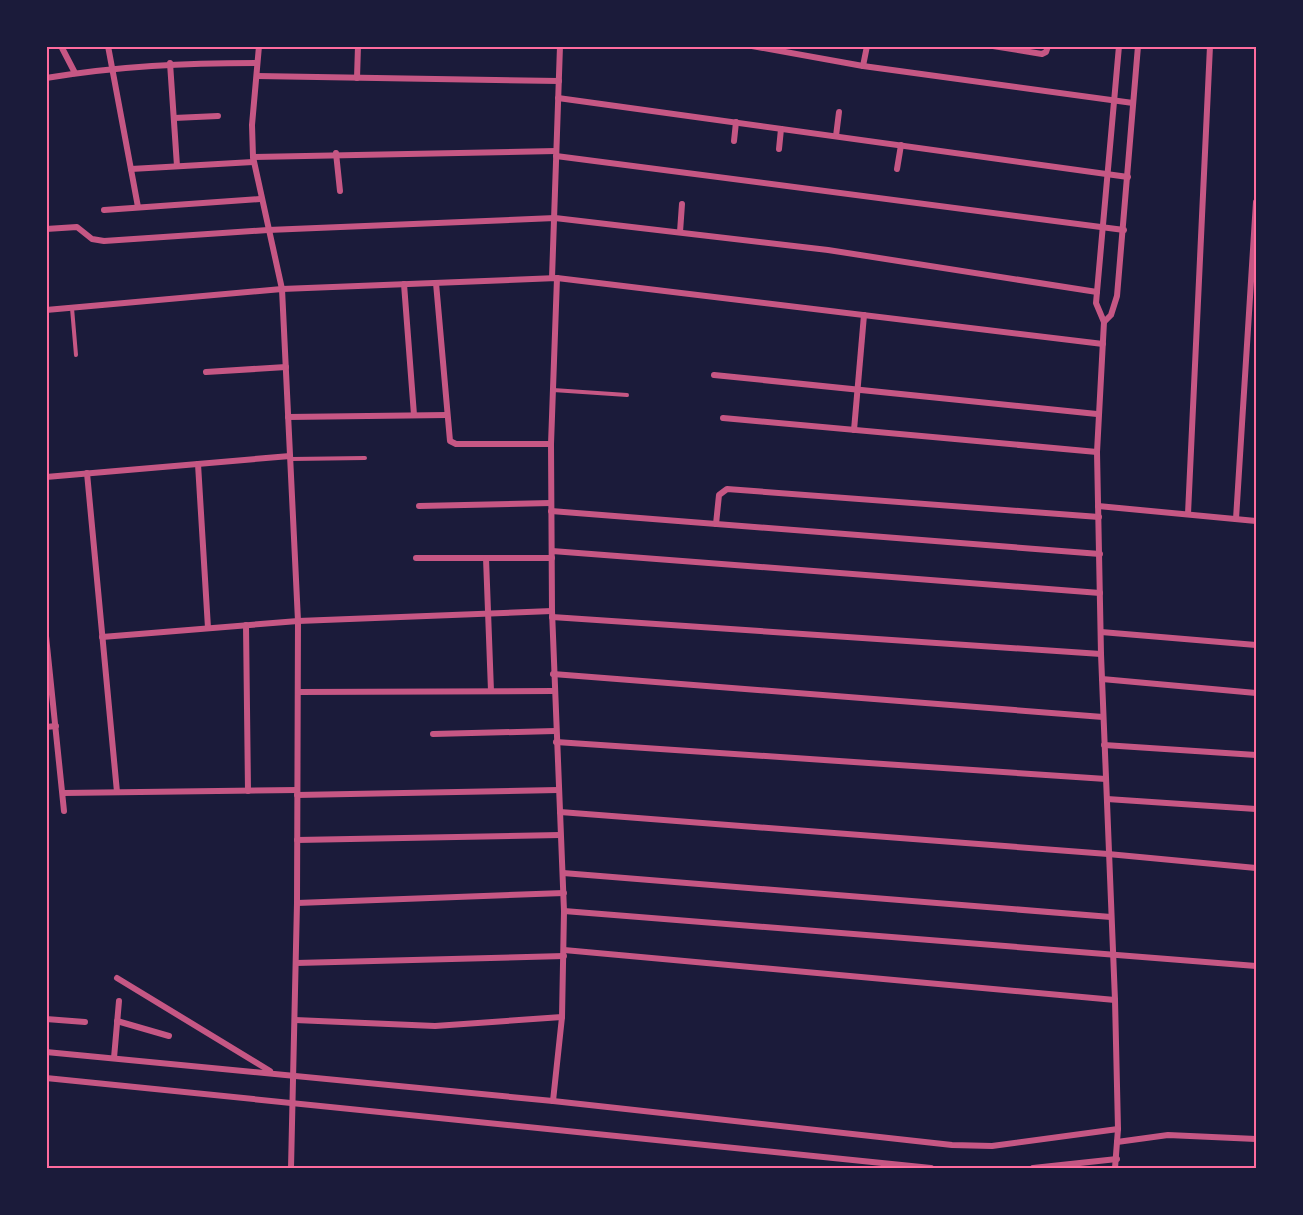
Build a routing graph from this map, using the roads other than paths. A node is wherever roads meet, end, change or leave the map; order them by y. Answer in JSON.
{"nodes":[{"id":1,"x":61,"y":46,"type":"edge"},
{"id":2,"x":108,"y":46,"type":"edge"},
{"id":3,"x":259,"y":46,"type":"edge"},
{"id":4,"x":358,"y":46,"type":"edge"},
{"id":5,"x":560,"y":46,"type":"edge"},
{"id":6,"x":752,"y":46,"type":"edge"},
{"id":7,"x":867,"y":46,"type":"edge"},
{"id":8,"x":993,"y":46,"type":"edge"},
{"id":9,"x":1048,"y":46,"type":"edge"},
{"id":10,"x":1119,"y":46,"type":"edge"},
{"id":11,"x":1138,"y":46,"type":"edge"},
{"id":12,"x":1210,"y":46,"type":"edge"},
{"id":13,"x":773,"y":48,"type":"edge"},
{"id":14,"x":170,"y":63,"type":"junction"},
{"id":15,"x":258,"y":63,"type":"junction"},
{"id":16,"x":863,"y":66,"type":"junction"},
{"id":17,"x":112,"y":67,"type":"junction"},
{"id":18,"x":75,"y":73,"type":"junction"},
{"id":19,"x":256,"y":76,"type":"junction"},
{"id":20,"x":46,"y":78,"type":"edge"},
{"id":21,"x":357,"y":78,"type":"junction"},
{"id":22,"x":559,"y":81,"type":"junction"},
{"id":23,"x":558,"y":98,"type":"junction"},
{"id":24,"x":1114,"y":100,"type":"junction"},
{"id":25,"x":1133,"y":102,"type":"junction"},
{"id":26,"x":839,"y":112,"type":"dead end"},
{"id":27,"x":218,"y":116,"type":"dead end"},
{"id":28,"x":174,"y":118,"type":"junction"},
{"id":29,"x":736,"y":122,"type":"junction"},
{"id":30,"x":781,"y":129,"type":"junction"},
{"id":31,"x":836,"y":136,"type":"junction"},
{"id":32,"x":734,"y":141,"type":"dead end"},
{"id":33,"x":901,"y":145,"type":"junction"},
{"id":34,"x":779,"y":149,"type":"dead end"},
{"id":35,"x":336,"y":153,"type":"junction"},
{"id":36,"x":556,"y":153,"type":"junction"},
{"id":37,"x":253,"y":159,"type":"junction"},
{"id":38,"x":177,"y":166,"type":"junction"},
{"id":39,"x":131,"y":169,"type":"junction"},
{"id":40,"x":897,"y":169,"type":"dead end"},
{"id":41,"x":1108,"y":174,"type":"junction"},
{"id":42,"x":1128,"y":177,"type":"junction"},
{"id":43,"x":340,"y":190,"type":"dead end"},
{"id":44,"x":260,"y":199,"type":"junction"},
{"id":45,"x":1257,"y":202,"type":"edge"},
{"id":46,"x":682,"y":204,"type":"dead end"},
{"id":47,"x":138,"y":207,"type":"junction"},
{"id":48,"x":104,"y":210,"type":"dead end"},
{"id":49,"x":555,"y":218,"type":"junction"},
{"id":50,"x":1103,"y":228,"type":"junction"},
{"id":51,"x":46,"y":229,"type":"edge"},
{"id":52,"x":268,"y":230,"type":"junction"},
{"id":53,"x":1124,"y":230,"type":"junction"},
{"id":54,"x":680,"y":232,"type":"junction"},
{"id":55,"x":554,"y":278,"type":"junction"},
{"id":56,"x":436,"y":283,"type":"junction"},
{"id":57,"x":404,"y":284,"type":"junction"},
{"id":58,"x":282,"y":290,"type":"junction"},
{"id":59,"x":1096,"y":292,"type":"junction"},
{"id":60,"x":72,"y":308,"type":"junction"},
{"id":61,"x":46,"y":310,"type":"edge"},
{"id":62,"x":864,"y":315,"type":"junction"},
{"id":63,"x":1104,"y":322,"type":"junction"},
{"id":64,"x":1103,"y":344,"type":"junction"},
{"id":65,"x":75,"y":355,"type":"dead end"},
{"id":66,"x":286,"y":368,"type":"junction"},
{"id":67,"x":206,"y":372,"type":"dead end"},
{"id":68,"x":714,"y":375,"type":"dead end"},
{"id":69,"x":553,"y":390,"type":"junction"},
{"id":70,"x":858,"y":390,"type":"junction"},
{"id":71,"x":627,"y":395,"type":"dead end"},
{"id":72,"x":1097,"y":414,"type":"junction"},
{"id":73,"x":414,"y":415,"type":"junction"},
{"id":74,"x":447,"y":415,"type":"junction"},
{"id":75,"x":288,"y":417,"type":"junction"},
{"id":76,"x":723,"y":418,"type":"dead end"},
{"id":77,"x":854,"y":430,"type":"junction"},
{"id":78,"x":550,"y":444,"type":"junction"},
{"id":79,"x":1097,"y":452,"type":"junction"},
{"id":80,"x":290,"y":457,"type":"junction"},
{"id":81,"x":365,"y":458,"type":"dead end"},
{"id":82,"x":198,"y":464,"type":"junction"},
{"id":83,"x":87,"y":473,"type":"junction"},
{"id":84,"x":46,"y":477,"type":"edge"},
{"id":85,"x":551,"y":503,"type":"junction"},
{"id":86,"x":419,"y":506,"type":"dead end"},
{"id":87,"x":1098,"y":506,"type":"junction"},
{"id":88,"x":551,"y":511,"type":"junction"},
{"id":89,"x":1188,"y":514,"type":"junction"},
{"id":90,"x":1099,"y":517,"type":"junction"},
{"id":91,"x":1236,"y":519,"type":"junction"},
{"id":92,"x":1257,"y":521,"type":"edge"},
{"id":93,"x":716,"y":524,"type":"junction"},
{"id":94,"x":552,"y":554,"type":"junction"},
{"id":95,"x":1100,"y":554,"type":"junction"},
{"id":96,"x":416,"y":558,"type":"dead end"},
{"id":97,"x":486,"y":558,"type":"junction"},
{"id":98,"x":1100,"y":593,"type":"junction"},
{"id":99,"x":488,"y":613,"type":"junction"},
{"id":100,"x":552,"y":614,"type":"junction"},
{"id":101,"x":298,"y":621,"type":"junction"},
{"id":102,"x":246,"y":625,"type":"junction"},
{"id":103,"x":208,"y":628,"type":"junction"},
{"id":104,"x":1101,"y":632,"type":"junction"},
{"id":105,"x":46,"y":636,"type":"edge"},
{"id":106,"x":102,"y":637,"type":"junction"},
{"id":107,"x":1257,"y":645,"type":"edge"},
{"id":108,"x":1101,"y":654,"type":"junction"},
{"id":109,"x":48,"y":672,"type":"edge"},
{"id":110,"x":553,"y":674,"type":"junction"},
{"id":111,"x":1102,"y":679,"type":"junction"},
{"id":112,"x":553,"y":690,"type":"junction"},
{"id":113,"x":491,"y":691,"type":"junction"},
{"id":114,"x":298,"y":692,"type":"junction"},
{"id":115,"x":1257,"y":693,"type":"edge"},
{"id":116,"x":1103,"y":717,"type":"junction"},
{"id":117,"x":56,"y":726,"type":"junction"},
{"id":118,"x":46,"y":727,"type":"edge"},
{"id":119,"x":555,"y":731,"type":"junction"},
{"id":120,"x":433,"y":734,"type":"dead end"},
{"id":121,"x":556,"y":742,"type":"junction"},
{"id":122,"x":1104,"y":745,"type":"junction"},
{"id":123,"x":1257,"y":755,"type":"edge"},
{"id":124,"x":1106,"y":779,"type":"junction"},
{"id":125,"x":558,"y":790,"type":"junction"},
{"id":126,"x":248,"y":791,"type":"junction"},
{"id":127,"x":117,"y":792,"type":"junction"},
{"id":128,"x":297,"y":792,"type":"junction"},
{"id":129,"x":63,"y":793,"type":"junction"},
{"id":130,"x":1107,"y":799,"type":"junction"},
{"id":131,"x":1257,"y":809,"type":"edge"},
{"id":132,"x":64,"y":811,"type":"dead end"},
{"id":133,"x":560,"y":812,"type":"junction"},
{"id":134,"x":560,"y":835,"type":"junction"},
{"id":135,"x":297,"y":840,"type":"junction"},
{"id":136,"x":1108,"y":854,"type":"junction"},
{"id":137,"x":1257,"y":868,"type":"edge"},
{"id":138,"x":562,"y":873,"type":"junction"},
{"id":139,"x":564,"y":893,"type":"junction"},
{"id":140,"x":297,"y":903,"type":"junction"},
{"id":141,"x":564,"y":911,"type":"junction"},
{"id":142,"x":1111,"y":916,"type":"junction"},
{"id":143,"x":564,"y":953,"type":"junction"},
{"id":144,"x":1112,"y":955,"type":"junction"},
{"id":145,"x":296,"y":963,"type":"junction"},
{"id":146,"x":1257,"y":966,"type":"edge"},
{"id":147,"x":117,"y":978,"type":"dead end"},
{"id":148,"x":1115,"y":999,"type":"junction"},
{"id":149,"x":119,"y":1001,"type":"dead end"},
{"id":150,"x":562,"y":1017,"type":"junction"},
{"id":151,"x":46,"y":1019,"type":"edge"},
{"id":152,"x":295,"y":1020,"type":"junction"},
{"id":153,"x":117,"y":1021,"type":"junction"},
{"id":154,"x":85,"y":1022,"type":"dead end"},
{"id":155,"x":169,"y":1036,"type":"dead end"},
{"id":156,"x":46,"y":1052,"type":"edge"},
{"id":157,"x":114,"y":1058,"type":"junction"},
{"id":158,"x":273,"y":1072,"type":"junction"},
{"id":159,"x":294,"y":1074,"type":"junction"},
{"id":160,"x":46,"y":1078,"type":"edge"},
{"id":161,"x":554,"y":1101,"type":"junction"},
{"id":162,"x":292,"y":1104,"type":"junction"},
{"id":163,"x":1118,"y":1129,"type":"junction"},
{"id":164,"x":1257,"y":1139,"type":"edge"},
{"id":165,"x":1118,"y":1142,"type":"junction"},
{"id":166,"x":1117,"y":1160,"type":"junction"},
{"id":167,"x":291,"y":1168,"type":"edge"},
{"id":168,"x":931,"y":1168,"type":"edge"},
{"id":169,"x":1033,"y":1168,"type":"edge"},
{"id":170,"x":1115,"y":1168,"type":"edge"}],
"edges":[{"from":1,"to":18,"type":"street"},
{"from":2,"to":17,"type":"street"},
{"from":3,"to":15,"type":"street"},
{"from":4,"to":21,"type":"street"},
{"from":5,"to":22,"type":"street"},
{"from":6,"to":13,"type":"street"},
{"from":7,"to":16,"type":"street"},
{"from":8,"to":9,"type":"street"},
{"from":10,"to":24,"type":"street"},
{"from":11,"to":25,"type":"street"},
{"from":12,"to":89,"type":"street"},
{"from":13,"to":16,"type":"street"},
{"from":14,"to":15,"type":"street"},
{"from":14,"to":17,"type":"street"},
{"from":14,"to":28,"type":"street"},
{"from":15,"to":19,"type":"street"},
{"from":16,"to":24,"type":"street"},
{"from":17,"to":18,"type":"street"},
{"from":17,"to":39,"type":"street"},
{"from":18,"to":20,"type":"street"},
{"from":19,"to":21,"type":"street"},
{"from":19,"to":37,"type":"street"},
{"from":21,"to":22,"type":"street"},
{"from":22,"to":23,"type":"street"},
{"from":23,"to":29,"type":"street"},
{"from":23,"to":36,"type":"street"},
{"from":24,"to":25,"type":"street"},
{"from":24,"to":41,"type":"street"},
{"from":25,"to":42,"type":"street"},
{"from":26,"to":31,"type":"street"},
{"from":27,"to":28,"type":"street"},
{"from":28,"to":38,"type":"street"},
{"from":29,"to":30,"type":"street"},
{"from":29,"to":32,"type":"street"},
{"from":30,"to":31,"type":"street"},
{"from":30,"to":34,"type":"street"},
{"from":31,"to":33,"type":"street"},
{"from":33,"to":40,"type":"street"},
{"from":33,"to":41,"type":"street"},
{"from":35,"to":36,"type":"street"},
{"from":35,"to":37,"type":"street"},
{"from":35,"to":43,"type":"street"},
{"from":36,"to":49,"type":"street"},
{"from":36,"to":50,"type":"street"},
{"from":37,"to":38,"type":"street"},
{"from":37,"to":44,"type":"street"},
{"from":38,"to":39,"type":"street"},
{"from":39,"to":47,"type":"street"},
{"from":41,"to":42,"type":"street"},
{"from":41,"to":50,"type":"street"},
{"from":42,"to":53,"type":"street"},
{"from":44,"to":47,"type":"street"},
{"from":44,"to":52,"type":"street"},
{"from":45,"to":91,"type":"street"},
{"from":46,"to":54,"type":"street"},
{"from":47,"to":48,"type":"street"},
{"from":49,"to":52,"type":"street"},
{"from":49,"to":54,"type":"street"},
{"from":49,"to":55,"type":"street"},
{"from":50,"to":53,"type":"street"},
{"from":50,"to":59,"type":"street"},
{"from":51,"to":52,"type":"street"},
{"from":52,"to":58,"type":"street"},
{"from":53,"to":63,"type":"street"},
{"from":54,"to":59,"type":"street"},
{"from":55,"to":56,"type":"street"},
{"from":55,"to":62,"type":"street"},
{"from":55,"to":69,"type":"street"},
{"from":56,"to":57,"type":"street"},
{"from":56,"to":74,"type":"street"},
{"from":57,"to":58,"type":"street"},
{"from":57,"to":73,"type":"street"},
{"from":58,"to":60,"type":"street"},
{"from":58,"to":66,"type":"street"},
{"from":59,"to":63,"type":"street"},
{"from":60,"to":61,"type":"street"},
{"from":60,"to":65,"type":"lane"},
{"from":62,"to":64,"type":"street"},
{"from":62,"to":70,"type":"street"},
{"from":63,"to":64,"type":"street"},
{"from":64,"to":72,"type":"street"},
{"from":66,"to":67,"type":"street"},
{"from":66,"to":75,"type":"street"},
{"from":68,"to":70,"type":"street"},
{"from":69,"to":71,"type":"lane"},
{"from":69,"to":78,"type":"street"},
{"from":70,"to":72,"type":"street"},
{"from":70,"to":77,"type":"street"},
{"from":72,"to":79,"type":"street"},
{"from":73,"to":74,"type":"street"},
{"from":73,"to":75,"type":"street"},
{"from":74,"to":78,"type":"street"},
{"from":75,"to":80,"type":"street"},
{"from":76,"to":77,"type":"street"},
{"from":77,"to":79,"type":"street"},
{"from":78,"to":85,"type":"street"},
{"from":79,"to":87,"type":"street"},
{"from":80,"to":81,"type":"lane"},
{"from":80,"to":82,"type":"street"},
{"from":80,"to":101,"type":"street"},
{"from":82,"to":83,"type":"street"},
{"from":82,"to":103,"type":"street"},
{"from":83,"to":84,"type":"street"},
{"from":83,"to":106,"type":"street"},
{"from":85,"to":86,"type":"street"},
{"from":85,"to":88,"type":"street"},
{"from":87,"to":89,"type":"street"},
{"from":87,"to":90,"type":"street"},
{"from":88,"to":93,"type":"street"},
{"from":88,"to":94,"type":"street"},
{"from":89,"to":91,"type":"street"},
{"from":90,"to":93,"type":"street"},
{"from":90,"to":95,"type":"street"},
{"from":91,"to":92,"type":"street"},
{"from":93,"to":95,"type":"street"},
{"from":94,"to":97,"type":"street"},
{"from":94,"to":98,"type":"street"},
{"from":94,"to":100,"type":"street"},
{"from":95,"to":98,"type":"street"},
{"from":96,"to":97,"type":"street"},
{"from":97,"to":99,"type":"street"},
{"from":98,"to":104,"type":"street"},
{"from":99,"to":100,"type":"street"},
{"from":99,"to":101,"type":"street"},
{"from":99,"to":113,"type":"street"},
{"from":100,"to":108,"type":"street"},
{"from":100,"to":110,"type":"street"},
{"from":101,"to":102,"type":"street"},
{"from":101,"to":114,"type":"street"},
{"from":102,"to":103,"type":"street"},
{"from":102,"to":126,"type":"street"},
{"from":103,"to":106,"type":"street"},
{"from":104,"to":107,"type":"street"},
{"from":104,"to":108,"type":"street"},
{"from":105,"to":109,"type":"street"},
{"from":106,"to":127,"type":"street"},
{"from":108,"to":111,"type":"street"},
{"from":109,"to":117,"type":"street"},
{"from":110,"to":112,"type":"street"},
{"from":110,"to":116,"type":"street"},
{"from":111,"to":115,"type":"street"},
{"from":111,"to":116,"type":"street"},
{"from":112,"to":113,"type":"street"},
{"from":112,"to":119,"type":"street"},
{"from":113,"to":114,"type":"street"},
{"from":114,"to":128,"type":"street"},
{"from":116,"to":122,"type":"street"},
{"from":117,"to":118,"type":"street"},
{"from":117,"to":129,"type":"street"},
{"from":119,"to":120,"type":"street"},
{"from":119,"to":121,"type":"street"},
{"from":121,"to":124,"type":"street"},
{"from":121,"to":125,"type":"street"},
{"from":122,"to":123,"type":"street"},
{"from":122,"to":124,"type":"street"},
{"from":124,"to":130,"type":"street"},
{"from":125,"to":128,"type":"street"},
{"from":125,"to":133,"type":"street"},
{"from":126,"to":127,"type":"street"},
{"from":126,"to":128,"type":"street"},
{"from":127,"to":129,"type":"street"},
{"from":128,"to":135,"type":"street"},
{"from":129,"to":132,"type":"street"},
{"from":130,"to":131,"type":"street"},
{"from":130,"to":136,"type":"street"},
{"from":133,"to":134,"type":"street"},
{"from":133,"to":136,"type":"street"},
{"from":134,"to":135,"type":"street"},
{"from":134,"to":138,"type":"street"},
{"from":135,"to":140,"type":"street"},
{"from":136,"to":137,"type":"street"},
{"from":136,"to":142,"type":"street"},
{"from":138,"to":139,"type":"street"},
{"from":138,"to":142,"type":"street"},
{"from":139,"to":140,"type":"street"},
{"from":139,"to":141,"type":"street"},
{"from":140,"to":145,"type":"street"},
{"from":141,"to":143,"type":"street"},
{"from":141,"to":144,"type":"street"},
{"from":142,"to":144,"type":"street"},
{"from":143,"to":145,"type":"street"},
{"from":143,"to":148,"type":"street"},
{"from":143,"to":150,"type":"street"},
{"from":144,"to":146,"type":"street"},
{"from":144,"to":148,"type":"street"},
{"from":145,"to":152,"type":"street"},
{"from":147,"to":158,"type":"street"},
{"from":148,"to":163,"type":"street"},
{"from":149,"to":153,"type":"street"},
{"from":150,"to":152,"type":"street"},
{"from":150,"to":161,"type":"street"},
{"from":151,"to":154,"type":"street"},
{"from":152,"to":159,"type":"street"},
{"from":153,"to":155,"type":"street"},
{"from":153,"to":157,"type":"street"},
{"from":156,"to":157,"type":"street"},
{"from":157,"to":158,"type":"street"},
{"from":158,"to":159,"type":"street"},
{"from":159,"to":161,"type":"street"},
{"from":159,"to":162,"type":"street"},
{"from":160,"to":162,"type":"street"},
{"from":161,"to":163,"type":"street"},
{"from":162,"to":167,"type":"street"},
{"from":162,"to":168,"type":"street"},
{"from":163,"to":165,"type":"street"},
{"from":164,"to":165,"type":"street"},
{"from":165,"to":166,"type":"street"},
{"from":166,"to":169,"type":"street"},
{"from":166,"to":170,"type":"street"}]}
